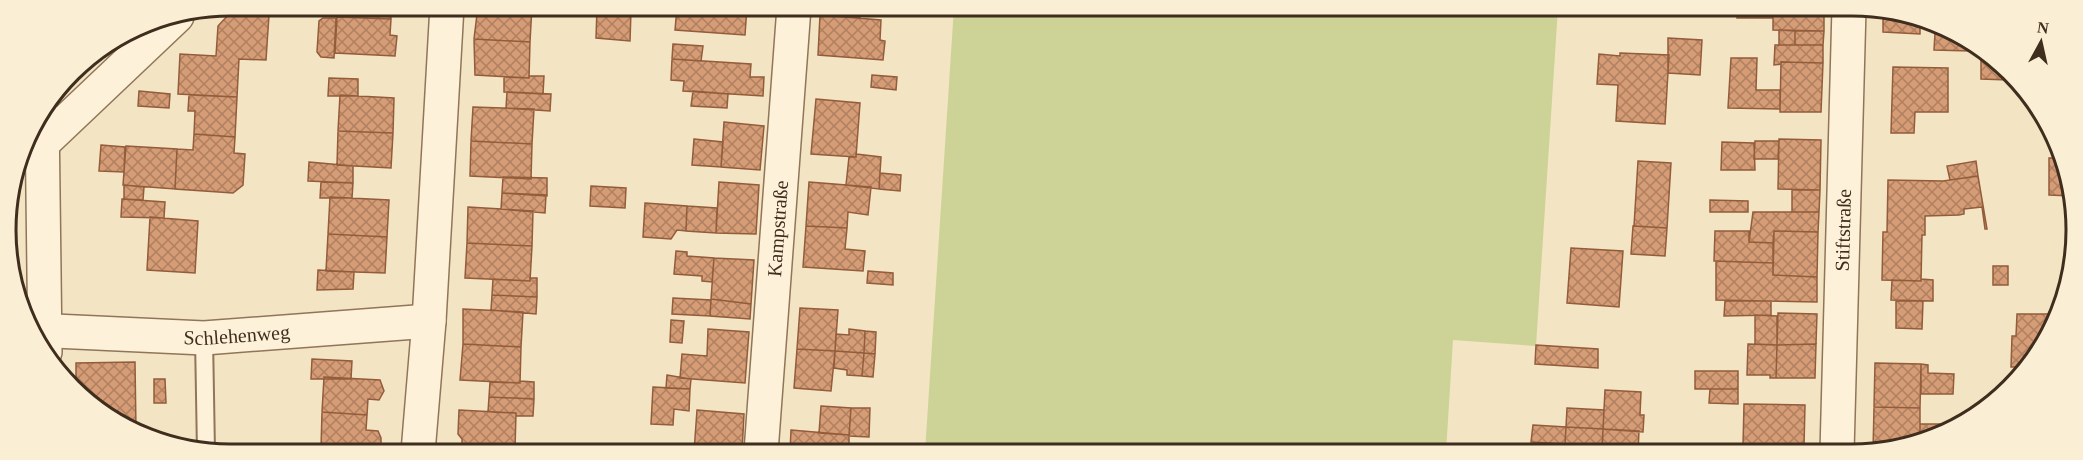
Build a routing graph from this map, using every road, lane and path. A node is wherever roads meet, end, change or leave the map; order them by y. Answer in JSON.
{"nodes":[{"id":1,"x":446,"y":16,"type":"edge"},
{"id":2,"x":793,"y":16,"type":"edge"},
{"id":3,"x":1849,"y":16,"type":"edge"},
{"id":4,"x":164,"y":27,"type":"edge"},
{"id":5,"x":42,"y":129,"type":"edge"},
{"id":6,"x":429,"y":321,"type":"junction"},
{"id":7,"x":41,"y":328,"type":"edge"},
{"id":8,"x":45,"y":337,"type":"edge"},
{"id":9,"x":204,"y":338,"type":"junction"},
{"id":10,"x":206,"y":442,"type":"edge"},
{"id":11,"x":419,"y":444,"type":"edge"},
{"id":12,"x":762,"y":444,"type":"edge"},
{"id":13,"x":1837,"y":444,"type":"edge"}],
"edges":[{"from":1,"to":6,"type":"street"},
{"from":2,"to":12,"type":"street","name":"Kampstraße"},
{"from":3,"to":13,"type":"street","name":"Stiftstraße"},
{"from":4,"to":5,"type":"street"},
{"from":5,"to":7,"type":"street"},
{"from":6,"to":9,"type":"street","name":"Schlehenweg"},
{"from":6,"to":11,"type":"street"},
{"from":8,"to":9,"type":"street","name":"Schlehenweg"},
{"from":9,"to":10,"type":"lane"}]}
